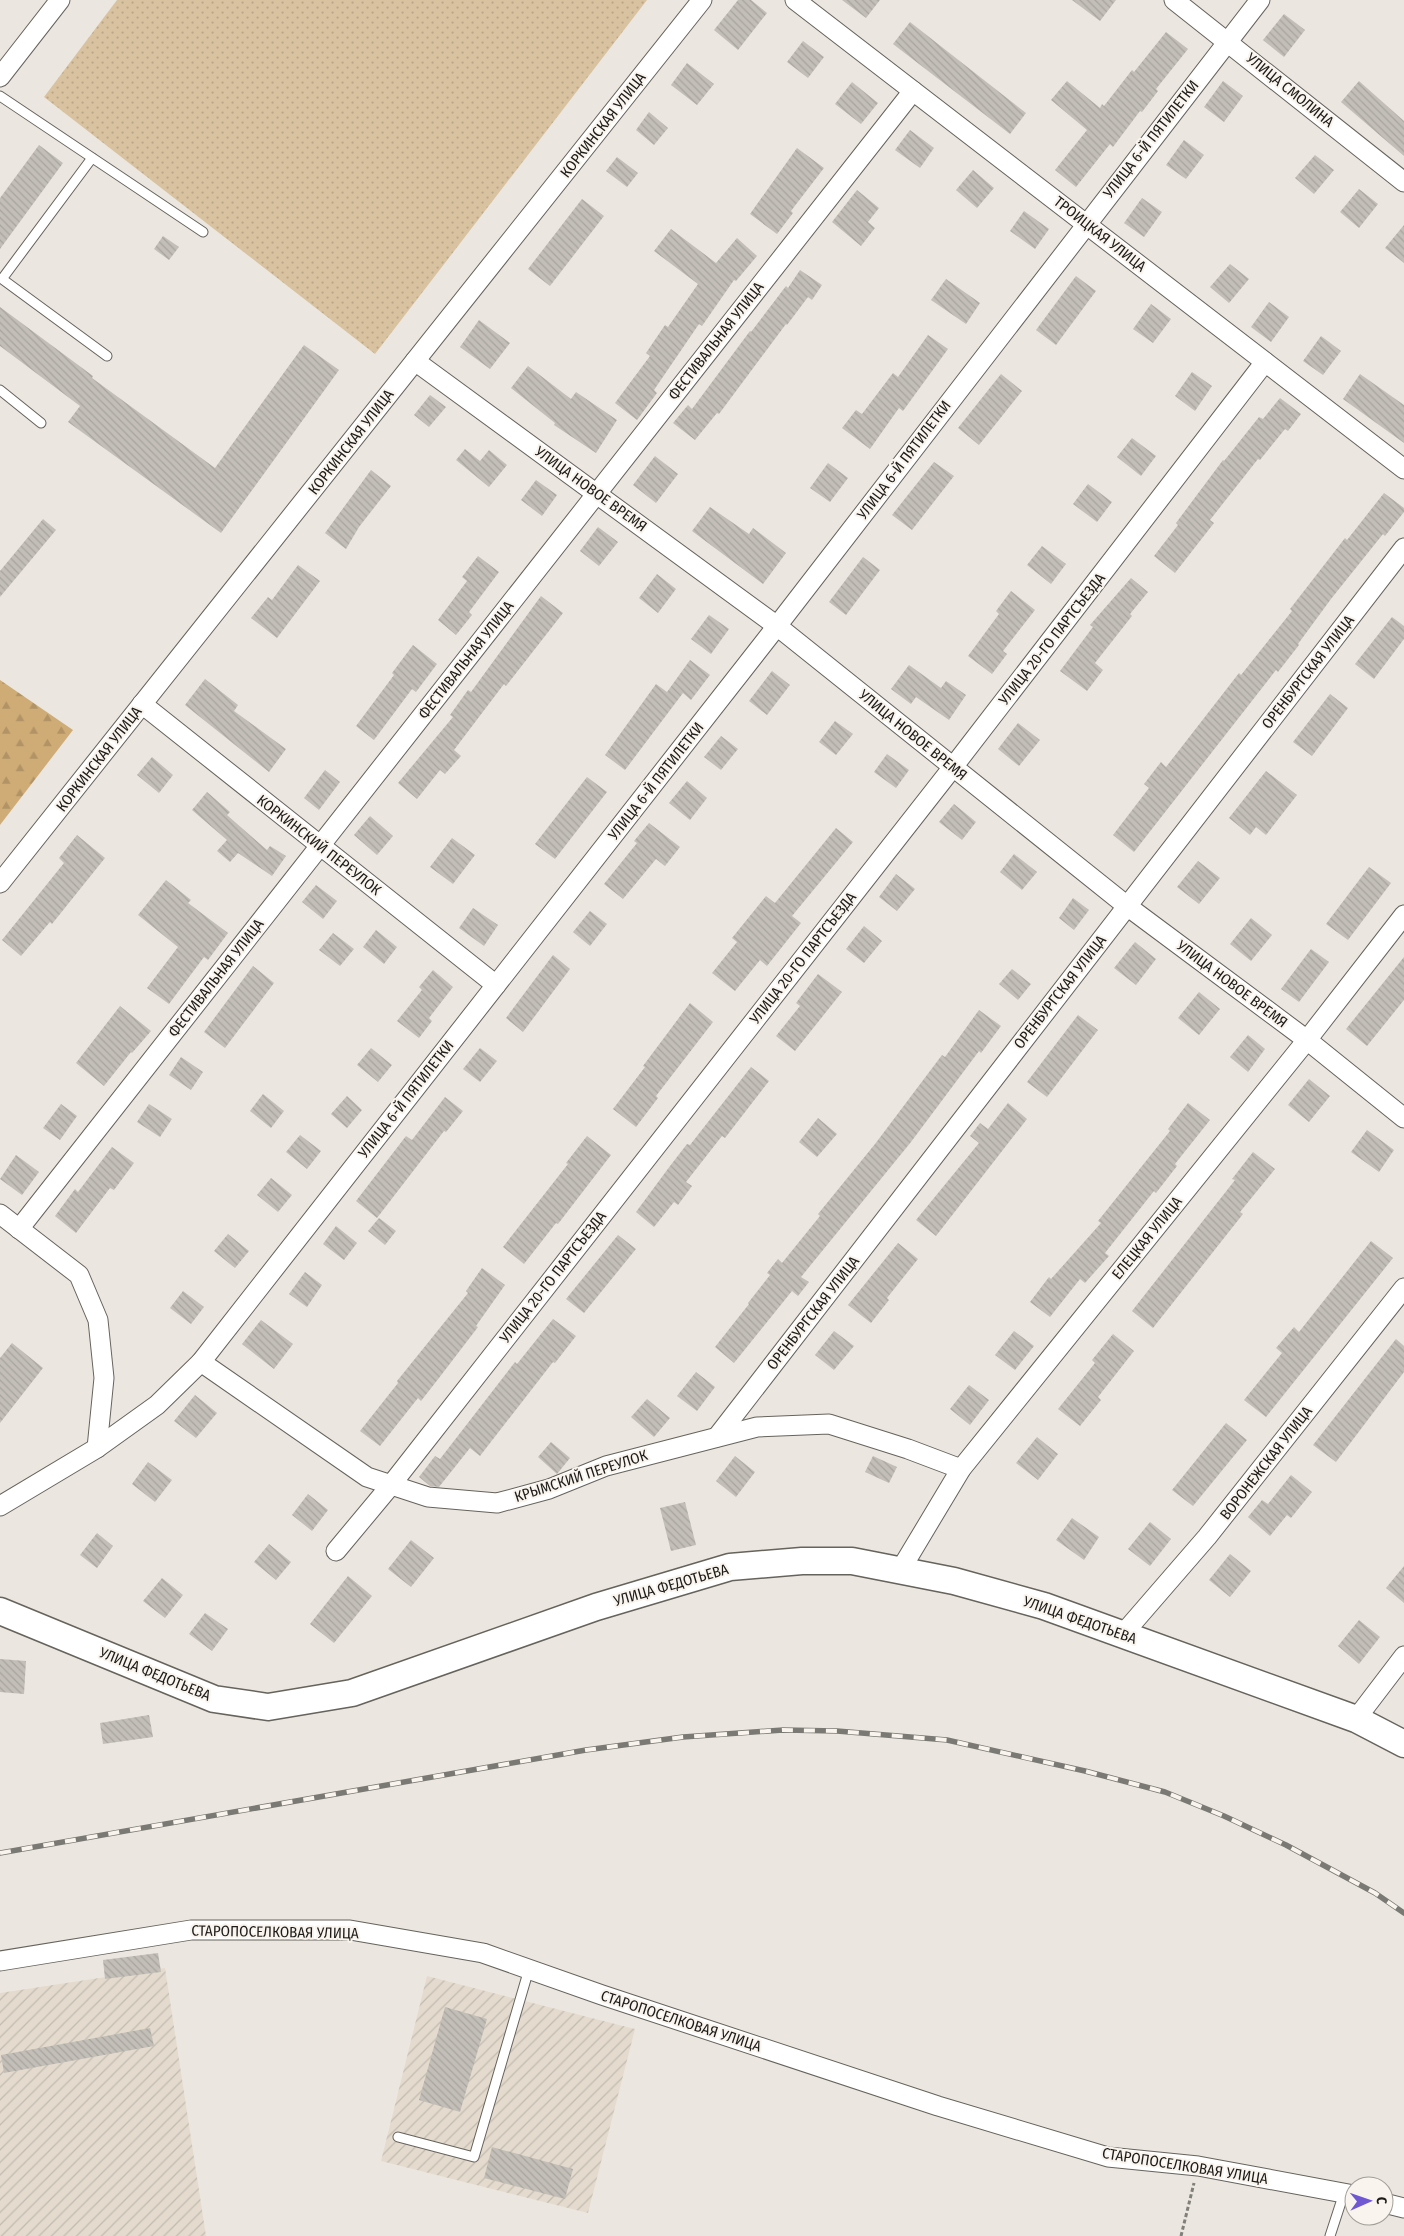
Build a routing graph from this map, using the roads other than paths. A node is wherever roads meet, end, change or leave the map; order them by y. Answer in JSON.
{"nodes":[{"id":1,"x":60,"y":0,"type":"edge"},
{"id":2,"x":702,"y":0,"type":"edge"},
{"id":3,"x":795,"y":0,"type":"edge"},
{"id":4,"x":1174,"y":0,"type":"edge"},
{"id":5,"x":1260,"y":0,"type":"edge"},
{"id":6,"x":1228,"y":41,"type":"junction"},
{"id":7,"x":3,"y":67,"type":"edge"},
{"id":8,"x":913,"y":91,"type":"junction"},
{"id":9,"x":0,"y":96,"type":"edge"},
{"id":10,"x":92,"y":158,"type":"junction"},
{"id":11,"x":1404,"y":182,"type":"edge"},
{"id":12,"x":1086,"y":224,"type":"junction"},
{"id":13,"x":203,"y":232,"type":"dead end"},
{"id":14,"x":107,"y":356,"type":"dead end"},
{"id":15,"x":415,"y":361,"type":"junction"},
{"id":16,"x":1265,"y":362,"type":"junction"},
{"id":17,"x":0,"y":390,"type":"edge"},
{"id":18,"x":41,"y":423,"type":"dead end"},
{"id":19,"x":1404,"y":469,"type":"edge"},
{"id":20,"x":597,"y":494,"type":"junction"},
{"id":21,"x":1404,"y":548,"type":"edge"},
{"id":22,"x":777,"y":626,"type":"junction"},
{"id":23,"x":142,"y":704,"type":"junction"},
{"id":24,"x":952,"y":767,"type":"junction"},
{"id":25,"x":320,"y":846,"type":"junction"},
{"id":26,"x":0,"y":883,"type":"edge"},
{"id":27,"x":1127,"y":906,"type":"junction"},
{"id":28,"x":1404,"y":915,"type":"edge"},
{"id":29,"x":496,"y":985,"type":"junction"},
{"id":30,"x":1307,"y":1040,"type":"junction"},
{"id":31,"x":1404,"y":1118,"type":"edge"},
{"id":32,"x":0,"y":1214,"type":"edge"},
{"id":33,"x":19,"y":1229,"type":"junction"},
{"id":34,"x":1404,"y":1288,"type":"edge"},
{"id":35,"x":201,"y":1362,"type":"junction"},
{"id":36,"x":717,"y":1437,"type":"junction"},
{"id":37,"x":96,"y":1448,"type":"junction"},
{"id":38,"x":961,"y":1469,"type":"junction"},
{"id":39,"x":391,"y":1485,"type":"junction"},
{"id":40,"x":0,"y":1506,"type":"edge"},
{"id":41,"x":336,"y":1551,"type":"dead end"},
{"id":42,"x":901,"y":1569,"type":"junction"},
{"id":43,"x":0,"y":1611,"type":"edge"},
{"id":44,"x":1123,"y":1634,"type":"junction"},
{"id":45,"x":1404,"y":1656,"type":"edge"},
{"id":46,"x":1356,"y":1719,"type":"junction"},
{"id":47,"x":1404,"y":1744,"type":"edge"},
{"id":48,"x":0,"y":1961,"type":"edge"},
{"id":49,"x":530,"y":1969,"type":"junction"},
{"id":50,"x":398,"y":2137,"type":"dead end"},
{"id":51,"x":1344,"y":2193,"type":"edge"},
{"id":52,"x":1344,"y":2205,"type":"edge"},
{"id":53,"x":1330,"y":2236,"type":"edge"}],
"edges":[{"from":1,"to":7,"type":"street"},
{"from":2,"to":15,"type":"street","name":"КОРКИНСКАЯ УЛИЦА"},
{"from":3,"to":8,"type":"street","name":"ТРОИЦКАЯ УЛИЦА"},
{"from":4,"to":6,"type":"street","name":"УЛИЦА СМОЛИНА"},
{"from":5,"to":6,"type":"street","name":"УЛИЦА 6-Й ПЯТИЛЕТКИ"},
{"from":6,"to":11,"type":"street","name":"УЛИЦА СМОЛИНА"},
{"from":6,"to":12,"type":"street","name":"УЛИЦА 6-Й ПЯТИЛЕТКИ"},
{"from":8,"to":12,"type":"street","name":"ТРОИЦКАЯ УЛИЦА"},
{"from":8,"to":20,"type":"street","name":"ФЕСТИВАЛЬНАЯ УЛИЦА"},
{"from":9,"to":10,"type":"lane"},
{"from":10,"to":13,"type":"lane"},
{"from":10,"to":14,"type":"lane"},
{"from":12,"to":16,"type":"street","name":"ТРОИЦКАЯ УЛИЦА"},
{"from":12,"to":22,"type":"street","name":"УЛИЦА 6-Й ПЯТИЛЕТКИ"},
{"from":15,"to":20,"type":"street","name":"УЛИЦА НОВОЕ ВРЕМЯ"},
{"from":15,"to":23,"type":"street","name":"КОРКИНСКАЯ УЛИЦА"},
{"from":16,"to":19,"type":"street","name":"ТРОИЦКАЯ УЛИЦА"},
{"from":16,"to":24,"type":"street","name":"УЛИЦА 20-ГО ПАРТСЪЕЗДА"},
{"from":17,"to":18,"type":"lane"},
{"from":20,"to":22,"type":"street","name":"УЛИЦА НОВОЕ ВРЕМЯ"},
{"from":20,"to":25,"type":"street","name":"ФЕСТИВАЛЬНАЯ УЛИЦА"},
{"from":21,"to":27,"type":"street","name":"ОРЕНБУРГСКАЯ УЛИЦА"},
{"from":22,"to":24,"type":"street","name":"УЛИЦА НОВОЕ ВРЕМЯ"},
{"from":22,"to":29,"type":"street","name":"УЛИЦА 6-Й ПЯТИЛЕТКИ"},
{"from":23,"to":25,"type":"street","name":"КОРКИНСКИЙ ПЕРЕУЛОК"},
{"from":23,"to":26,"type":"street","name":"КОРКИНСКАЯ УЛИЦА"},
{"from":24,"to":27,"type":"street","name":"УЛИЦА НОВОЕ ВРЕМЯ"},
{"from":24,"to":39,"type":"street","name":"УЛИЦА 20-ГО ПАРТСЪЕЗДА"},
{"from":25,"to":29,"type":"street","name":"КОРКИНСКИЙ ПЕРЕУЛОК"},
{"from":25,"to":33,"type":"street","name":"ФЕСТИВАЛЬНАЯ УЛИЦА"},
{"from":27,"to":30,"type":"street","name":"УЛИЦА НОВОЕ ВРЕМЯ"},
{"from":27,"to":36,"type":"street","name":"ОРЕНБУРГСКАЯ УЛИЦА"},
{"from":28,"to":30,"type":"street","name":"ЕЛЕЦКАЯ УЛИЦА"},
{"from":29,"to":35,"type":"street","name":"УЛИЦА 6-Й ПЯТИЛЕТКИ"},
{"from":30,"to":31,"type":"street","name":"УЛИЦА НОВОЕ ВРЕМЯ"},
{"from":30,"to":38,"type":"street","name":"ЕЛЕЦКАЯ УЛИЦА"},
{"from":32,"to":33,"type":"street"},
{"from":33,"to":37,"type":"street"},
{"from":34,"to":44,"type":"street","name":"ВОРОНЕЖСКАЯ УЛИЦА"},
{"from":35,"to":37,"type":"street","name":"УЛИЦА 6-Й ПЯТИЛЕТКИ"},
{"from":35,"to":39,"type":"street","name":"КРЫМСКИЙ ПЕРЕУЛОК"},
{"from":36,"to":38,"type":"street","name":"КРЫМСКИЙ ПЕРЕУЛОК"},
{"from":36,"to":39,"type":"street","name":"КРЫМСКИЙ ПЕРЕУЛОК"},
{"from":37,"to":40,"type":"street","name":"УЛИЦА 6-Й ПЯТИЛЕТКИ"},
{"from":38,"to":42,"type":"street","name":"ЕЛЕЦКАЯ УЛИЦА"},
{"from":39,"to":41,"type":"street","name":"УЛИЦА 20-ГО ПАРТСЪЕЗДА"},
{"from":42,"to":43,"type":"main road","name":"УЛИЦА ФЕДОТЬЕВА"},
{"from":42,"to":44,"type":"main road","name":"УЛИЦА ФЕДОТЬЕВА"},
{"from":44,"to":46,"type":"main road","name":"УЛИЦА ФЕДОТЬЕВА"},
{"from":45,"to":46,"type":"street"},
{"from":46,"to":47,"type":"main road","name":"УЛИЦА ФЕДОТЬЕВА"},
{"from":48,"to":49,"type":"street","name":"СТАРОПОСЕЛКОВАЯ УЛИЦА"},
{"from":49,"to":50,"type":"lane"},
{"from":49,"to":51,"type":"street","name":"СТАРОПОСЕЛКОВАЯ УЛИЦА"},
{"from":52,"to":53,"type":"lane"}]}
